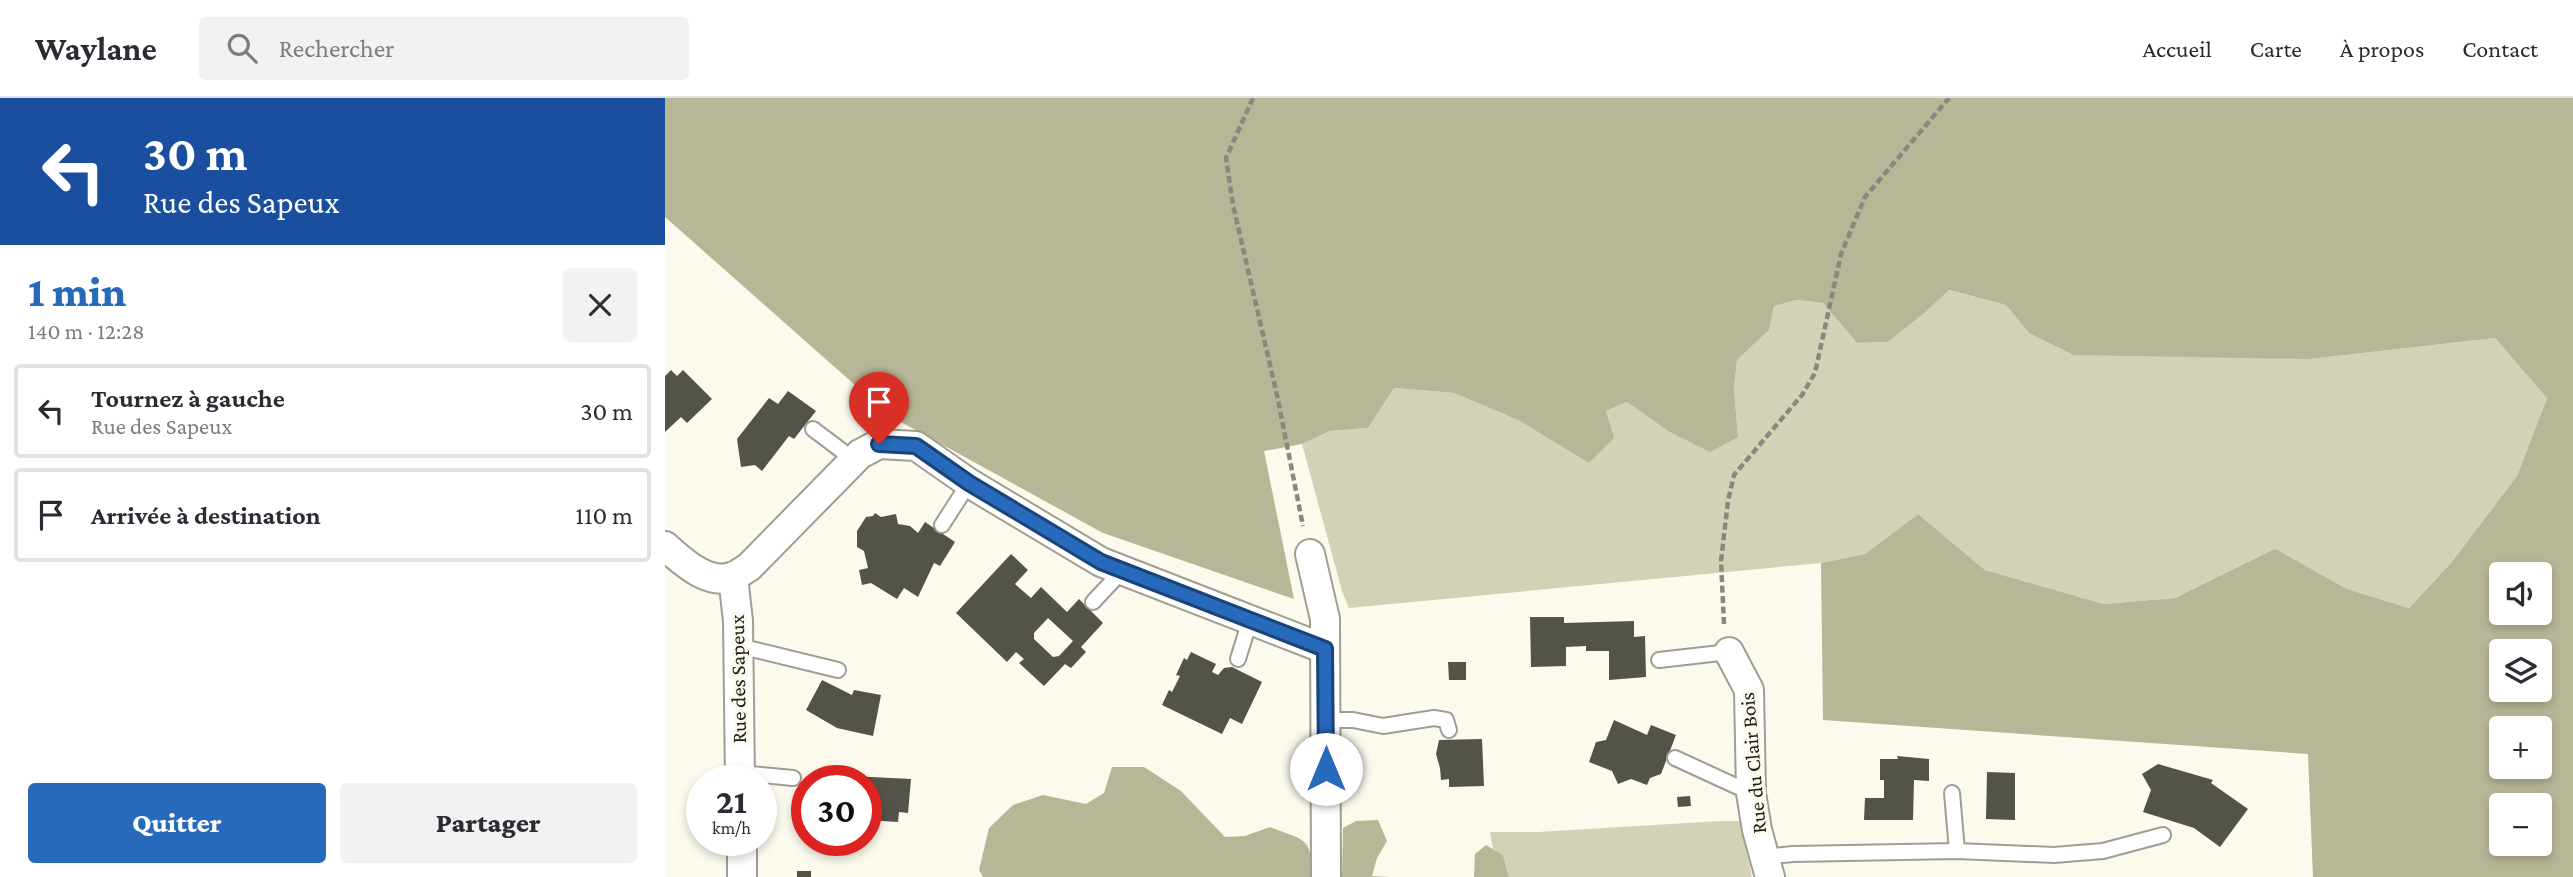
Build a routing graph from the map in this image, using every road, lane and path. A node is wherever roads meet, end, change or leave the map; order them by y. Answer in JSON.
{"nodes":[{"id":1,"x":1253,"y":98,"type":"edge"},
{"id":2,"x":1949,"y":98,"type":"edge"},
{"id":3,"x":813,"y":429,"type":"dead end"},
{"id":4,"x":854,"y":460,"type":"junction"},
{"id":5,"x":969,"y":483,"type":"junction"},
{"id":6,"x":942,"y":525,"type":"dead end"},
{"id":7,"x":1310,"y":554,"type":"joint"},
{"id":8,"x":670,"y":559,"type":"edge"},
{"id":9,"x":1123,"y":570,"type":"junction"},
{"id":10,"x":733,"y":578,"type":"junction"},
{"id":11,"x":1093,"y":601,"type":"dead end"},
{"id":12,"x":1250,"y":620,"type":"junction"},
{"id":13,"x":739,"y":646,"type":"junction"},
{"id":14,"x":1325,"y":649,"type":"junction"},
{"id":15,"x":1729,"y":652,"type":"junction"},
{"id":16,"x":1238,"y":659,"type":"dead end"},
{"id":17,"x":1659,"y":660,"type":"dead end"},
{"id":18,"x":838,"y":670,"type":"dead end"},
{"id":19,"x":1326,"y":720,"type":"junction"},
{"id":20,"x":1448,"y":730,"type":"dead end"},
{"id":21,"x":1675,"y":758,"type":"dead end"},
{"id":22,"x":740,"y":765,"type":"edge"},
{"id":23,"x":1751,"y":793,"type":"junction"},
{"id":24,"x":1952,"y":793,"type":"dead end"},
{"id":25,"x":2163,"y":835,"type":"dead end"},
{"id":26,"x":1957,"y":851,"type":"junction"},
{"id":27,"x":742,"y":856,"type":"edge"},
{"id":28,"x":1767,"y":867,"type":"edge"},
{"id":29,"x":742,"y":877,"type":"edge"},
{"id":30,"x":1326,"y":877,"type":"edge"}],
"edges":[{"from":1,"to":7,"type":"path"},
{"from":2,"to":15,"type":"path"},
{"from":3,"to":4,"type":"lane"},
{"from":4,"to":5,"type":"street"},
{"from":4,"to":10,"type":"street"},
{"from":5,"to":6,"type":"lane"},
{"from":5,"to":9,"type":"street"},
{"from":7,"to":14,"type":"street"},
{"from":8,"to":10,"type":"street"},
{"from":9,"to":11,"type":"lane"},
{"from":9,"to":12,"type":"street"},
{"from":10,"to":13,"type":"street","name":"Rue des Sapeux"},
{"from":12,"to":14,"type":"street"},
{"from":12,"to":16,"type":"lane"},
{"from":13,"to":18,"type":"lane"},
{"from":13,"to":22,"type":"street","name":"Rue des Sapeux"},
{"from":14,"to":19,"type":"street"},
{"from":15,"to":17,"type":"lane"},
{"from":15,"to":23,"type":"street","name":"Rue du Clair Bois"},
{"from":19,"to":20,"type":"lane"},
{"from":19,"to":30,"type":"street"},
{"from":21,"to":23,"type":"lane"},
{"from":23,"to":28,"type":"street","name":"Rue du Clair Bois"},
{"from":24,"to":26,"type":"lane"},
{"from":25,"to":26,"type":"lane"},
{"from":26,"to":28,"type":"lane"},
{"from":27,"to":29,"type":"street"}]}
